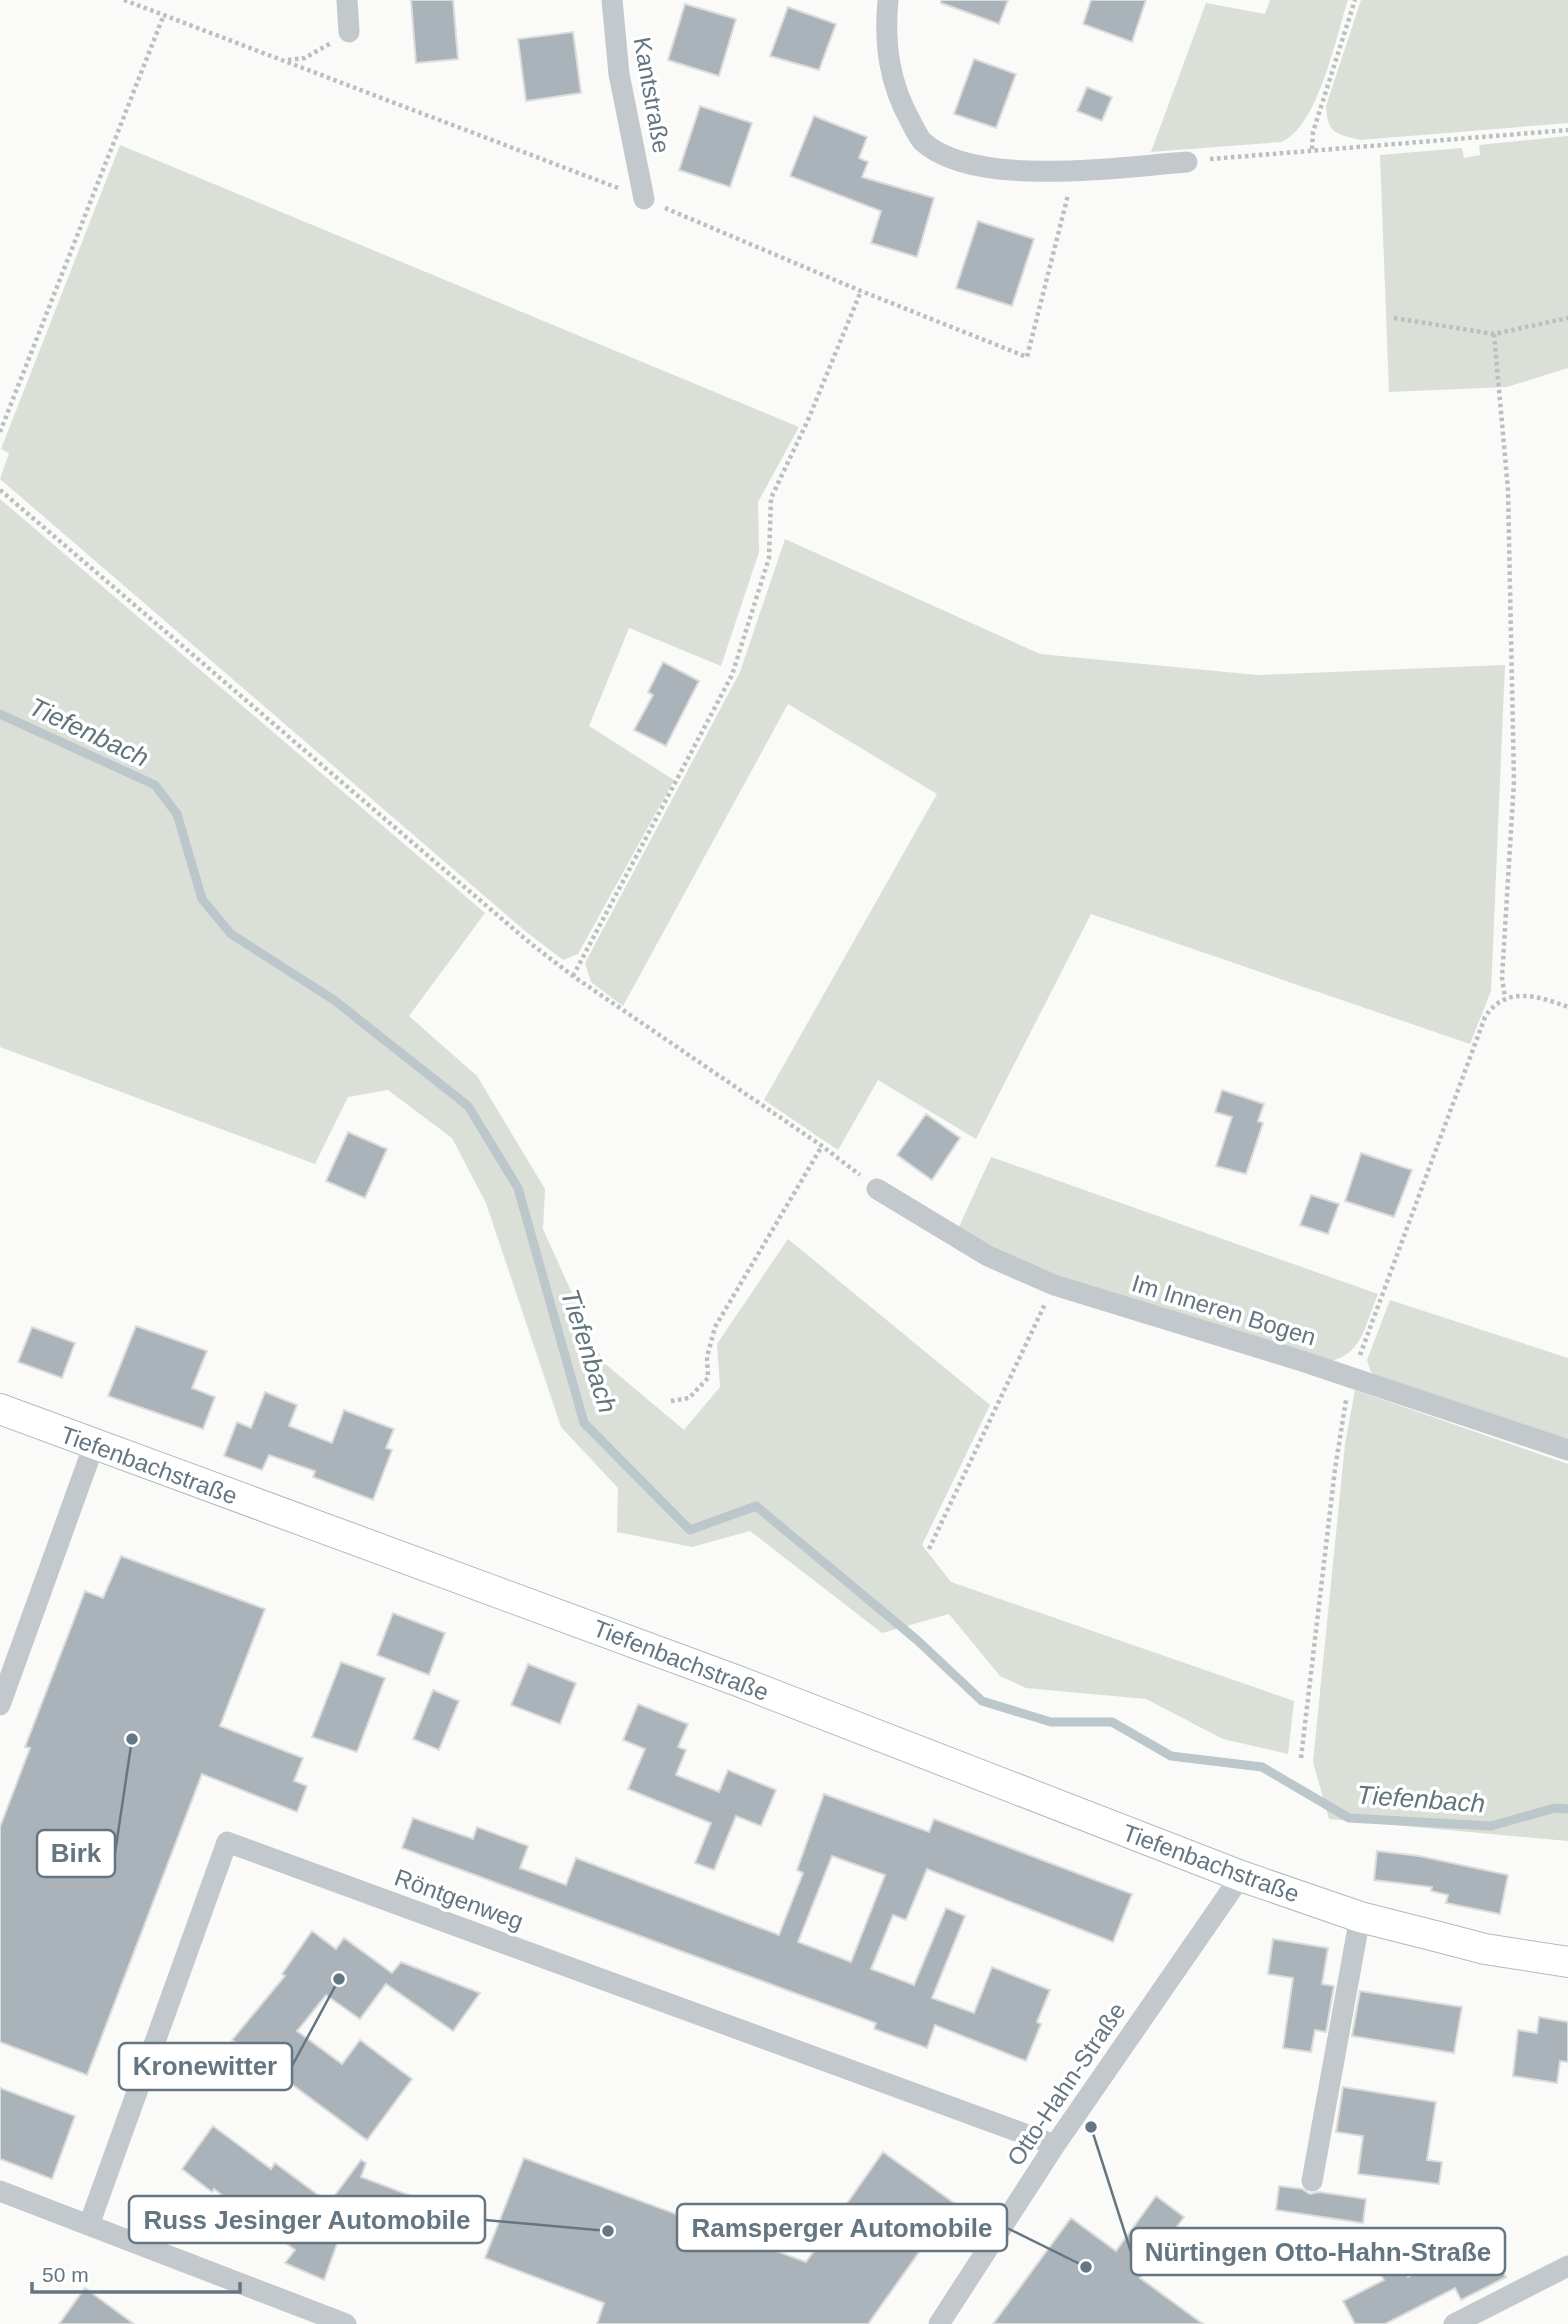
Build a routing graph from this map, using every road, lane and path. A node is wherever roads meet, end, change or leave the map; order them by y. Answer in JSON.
{"nodes":[{"id":1,"x":124,"y":0,"type":"edge"},
{"id":2,"x":347,"y":0,"type":"edge"},
{"id":3,"x":612,"y":0,"type":"edge"},
{"id":4,"x":888,"y":0,"type":"edge"},
{"id":5,"x":1355,"y":0,"type":"edge"},
{"id":6,"x":163,"y":16,"type":"junction"},
{"id":7,"x":349,"y":32,"type":"joint"},
{"id":8,"x":285,"y":60,"type":"junction"},
{"id":9,"x":1568,"y":130,"type":"edge"},
{"id":10,"x":1312,"y":149,"type":"junction"},
{"id":11,"x":1187,"y":162,"type":"joint"},
{"id":12,"x":1074,"y":170,"type":"junction"},
{"id":13,"x":644,"y":198,"type":"junction"},
{"id":14,"x":861,"y":291,"type":"junction"},
{"id":15,"x":1394,"y":318,"type":"dead end"},
{"id":16,"x":1568,"y":318,"type":"edge"},
{"id":17,"x":1494,"y":334,"type":"junction"},
{"id":18,"x":0,"y":432,"type":"edge"},
{"id":19,"x":0,"y":490,"type":"edge"},
{"id":20,"x":573,"y":976,"type":"junction"},
{"id":21,"x":1505,"y":997,"type":"junction"},
{"id":22,"x":1568,"y":1007,"type":"edge"},
{"id":23,"x":822,"y":1146,"type":"junction"},
{"id":24,"x":877,"y":1189,"type":"joint"},
{"id":25,"x":1054,"y":1284,"type":"junction"},
{"id":26,"x":1352,"y":1378,"type":"junction"},
{"id":27,"x":671,"y":1401,"type":"dead end"},
{"id":28,"x":0,"y":1409,"type":"edge"},
{"id":29,"x":94,"y":1445,"type":"junction"},
{"id":30,"x":1568,"y":1450,"type":"edge"},
{"id":31,"x":929,"y":1549,"type":"dead end"},
{"id":32,"x":0,"y":1705,"type":"edge"},
{"id":33,"x":1301,"y":1758,"type":"dead end"},
{"id":34,"x":1241,"y":1876,"type":"junction"},
{"id":35,"x":1360,"y":1917,"type":"junction"},
{"id":36,"x":1568,"y":1962,"type":"edge"},
{"id":37,"x":1055,"y":2145,"type":"junction"},
{"id":38,"x":1312,"y":2181,"type":"dead end"},
{"id":39,"x":0,"y":2191,"type":"edge"},
{"id":40,"x":89,"y":2225,"type":"junction"},
{"id":41,"x":1568,"y":2266,"type":"edge"},
{"id":42,"x":346,"y":2324,"type":"edge"},
{"id":43,"x":939,"y":2324,"type":"edge"},
{"id":44,"x":1454,"y":2324,"type":"edge"}],
"edges":[{"from":1,"to":6,"type":"path"},
{"from":2,"to":7,"type":"street"},
{"from":3,"to":13,"type":"street","name":"Kantstraße"},
{"from":4,"to":12,"type":"street"},
{"from":5,"to":10,"type":"path"},
{"from":6,"to":8,"type":"path"},
{"from":6,"to":18,"type":"path"},
{"from":7,"to":8,"type":"path"},
{"from":8,"to":13,"type":"path"},
{"from":9,"to":10,"type":"path"},
{"from":10,"to":11,"type":"path"},
{"from":11,"to":12,"type":"street"},
{"from":12,"to":14,"type":"path"},
{"from":13,"to":14,"type":"path"},
{"from":14,"to":20,"type":"path"},
{"from":15,"to":17,"type":"path"},
{"from":16,"to":17,"type":"path"},
{"from":17,"to":21,"type":"path"},
{"from":19,"to":20,"type":"path"},
{"from":20,"to":23,"type":"path"},
{"from":21,"to":22,"type":"path"},
{"from":21,"to":26,"type":"path"},
{"from":23,"to":24,"type":"path"},
{"from":23,"to":27,"type":"path"},
{"from":24,"to":25,"type":"street","name":"Im Inneren Bogen"},
{"from":25,"to":26,"type":"street","name":"Im Inneren Bogen"},
{"from":25,"to":31,"type":"path"},
{"from":26,"to":30,"type":"street","name":"Im Inneren Bogen"},
{"from":26,"to":33,"type":"path"},
{"from":28,"to":29,"type":"street","name":"Tiefenbachstraße"},
{"from":29,"to":32,"type":"street"},
{"from":29,"to":34,"type":"street","name":"Tiefenbachstraße"},
{"from":34,"to":35,"type":"street","name":"Tiefenbachstraße"},
{"from":34,"to":37,"type":"street","name":"Otto-Hahn-Straße"},
{"from":35,"to":36,"type":"street","name":"Tiefenbachstraße"},
{"from":35,"to":38,"type":"street"},
{"from":37,"to":40,"type":"street","name":"Röntgenweg"},
{"from":37,"to":43,"type":"street","name":"Otto-Hahn-Straße"},
{"from":39,"to":40,"type":"street"},
{"from":40,"to":42,"type":"street"},
{"from":41,"to":44,"type":"street"}]}
